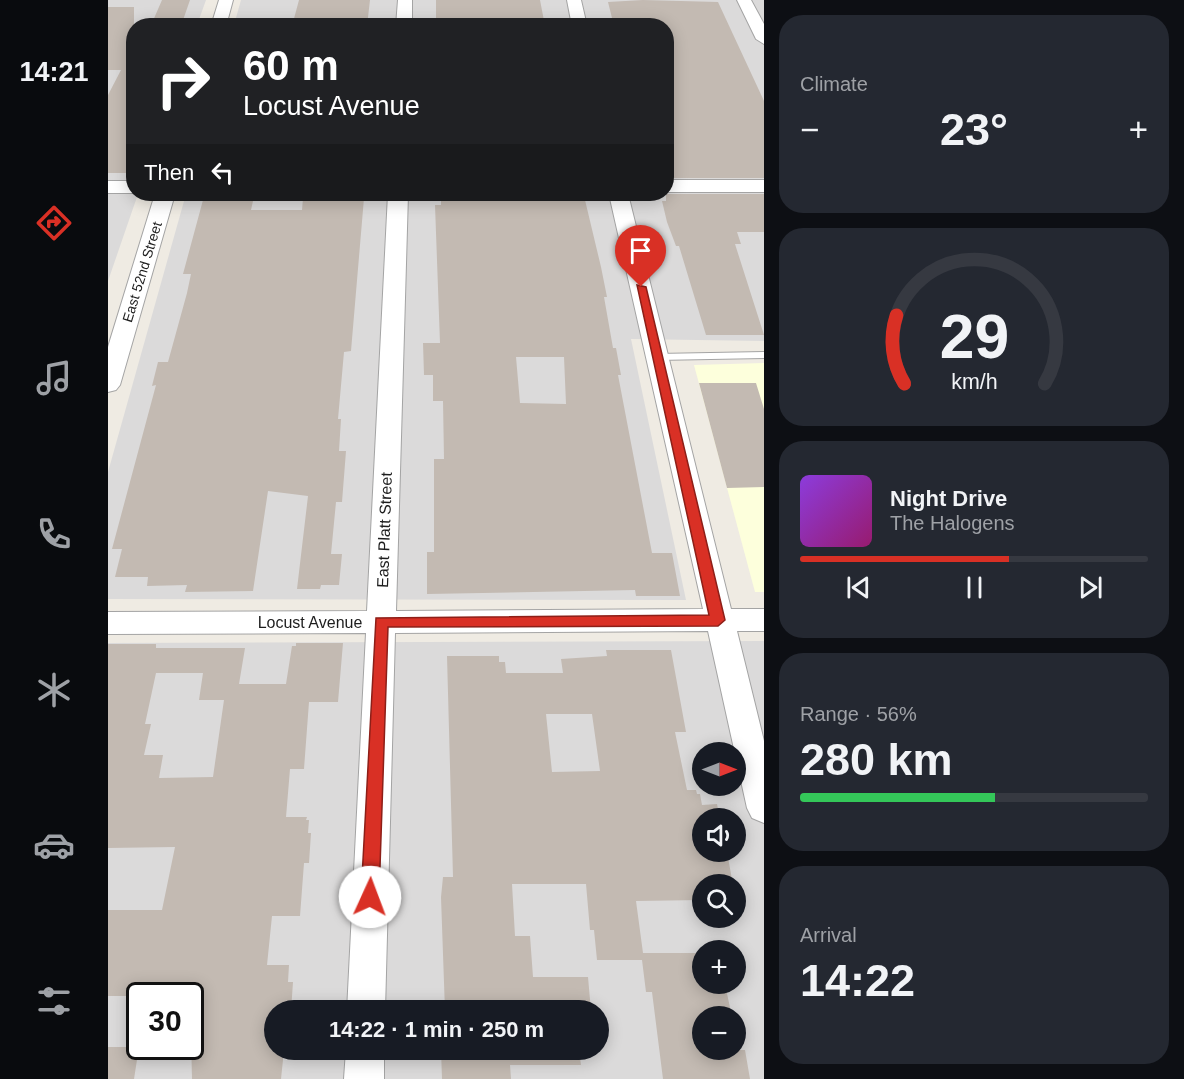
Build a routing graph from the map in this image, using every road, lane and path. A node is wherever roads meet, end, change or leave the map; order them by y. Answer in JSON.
{"nodes":[{"id":1,"x":226,"y":0,"type":"edge"},
{"id":2,"x":405,"y":0,"type":"edge"},
{"id":3,"x":574,"y":0,"type":"edge"},
{"id":4,"x":744,"y":0,"type":"edge"},
{"id":5,"x":220,"y":18,"type":"edge"},
{"id":6,"x":404,"y":18,"type":"edge"},
{"id":7,"x":578,"y":18,"type":"edge"},
{"id":8,"x":764,"y":39,"type":"edge"},
{"id":9,"x":674,"y":186,"type":"edge"},
{"id":10,"x":764,"y":186,"type":"edge"},
{"id":11,"x":108,"y":187,"type":"edge"},
{"id":12,"x":126,"y":187,"type":"edge"},
{"id":13,"x":163,"y":201,"type":"edge"},
{"id":14,"x":398,"y":201,"type":"edge"},
{"id":15,"x":621,"y":201,"type":"edge"},
{"id":16,"x":764,"y":355,"type":"edge"},
{"id":17,"x":657,"y":357,"type":"junction"},
{"id":18,"x":108,"y":385,"type":"edge"},
{"id":19,"x":718,"y":620,"type":"junction"},
{"id":20,"x":764,"y":620,"type":"edge"},
{"id":21,"x":381,"y":622,"type":"junction"},
{"id":22,"x":108,"y":623,"type":"edge"},
{"id":23,"x":764,"y":808,"type":"edge"},
{"id":24,"x":366,"y":1000,"type":"edge"},
{"id":25,"x":364,"y":1060,"type":"edge"},
{"id":26,"x":363,"y":1079,"type":"edge"}],
"edges":[{"from":1,"to":5,"type":"street"},
{"from":2,"to":6,"type":"street"},
{"from":3,"to":7,"type":"street"},
{"from":4,"to":8,"type":"street"},
{"from":9,"to":10,"type":"street"},
{"from":11,"to":12,"type":"street"},
{"from":13,"to":18,"type":"street","name":"East 52nd Street"},
{"from":14,"to":21,"type":"street","name":"East Platt Street"},
{"from":15,"to":17,"type":"street"},
{"from":16,"to":17,"type":"lane"},
{"from":17,"to":19,"type":"street"},
{"from":19,"to":20,"type":"street","name":"Locust Avenue"},
{"from":19,"to":21,"type":"street","name":"Locust Avenue"},
{"from":19,"to":23,"type":"street"},
{"from":21,"to":22,"type":"street","name":"Locust Avenue"},
{"from":21,"to":24,"type":"street","name":"East Platt Street"},
{"from":25,"to":26,"type":"street"}]}
